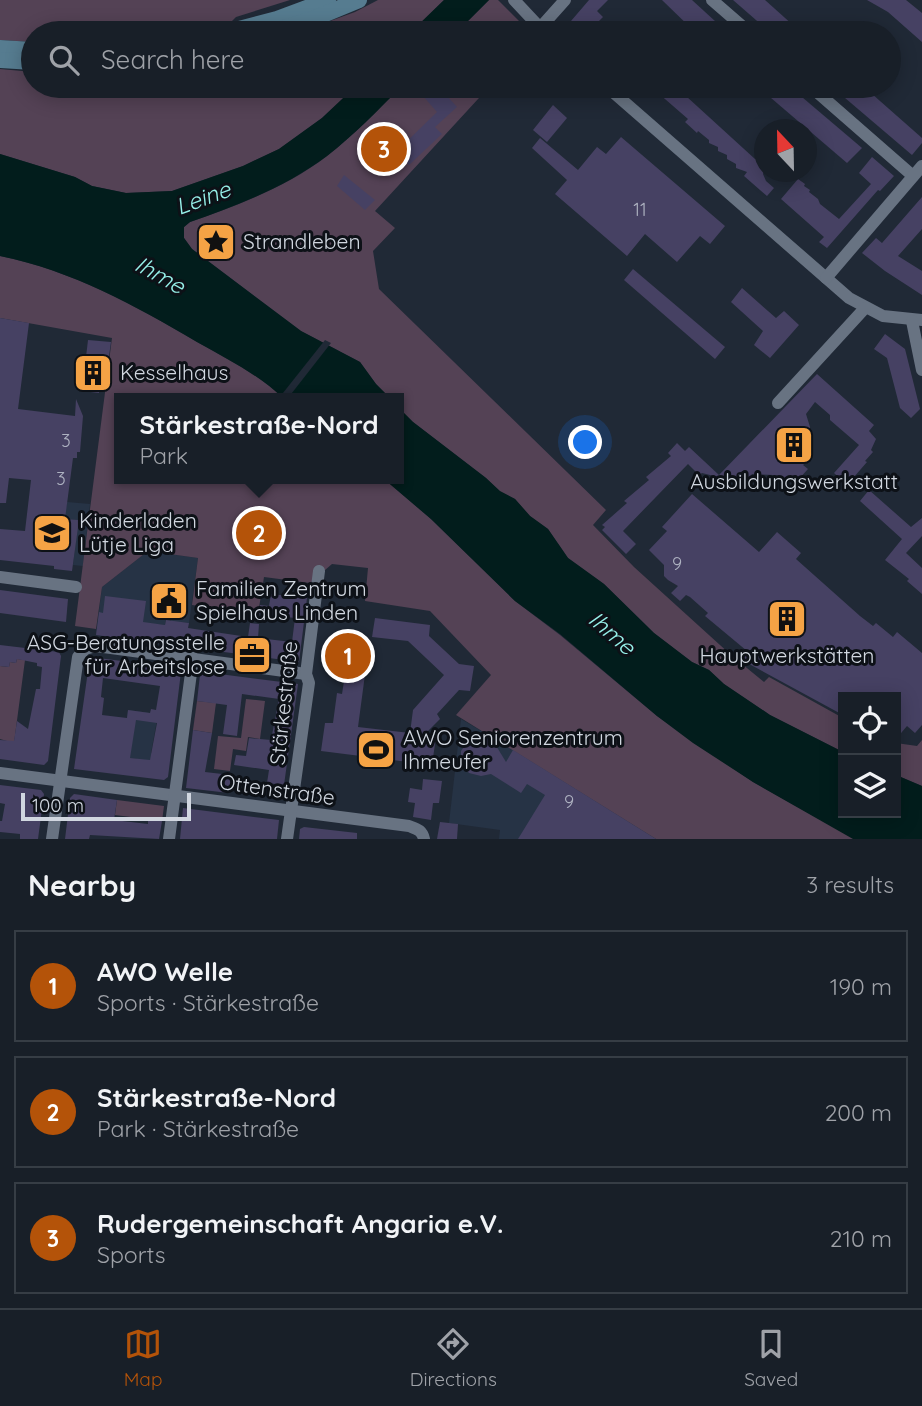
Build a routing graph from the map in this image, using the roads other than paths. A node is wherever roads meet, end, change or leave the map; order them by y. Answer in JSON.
{"nodes":[{"id":1,"x":328,"y":0,"type":"edge"},
{"id":2,"x":344,"y":0,"type":"edge"},
{"id":3,"x":359,"y":0,"type":"edge"},
{"id":4,"x":514,"y":0,"type":"edge"},
{"id":5,"x":565,"y":0,"type":"edge"},
{"id":6,"x":712,"y":0,"type":"edge"},
{"id":7,"x":269,"y":21,"type":"edge"},
{"id":8,"x":285,"y":21,"type":"edge"},
{"id":9,"x":307,"y":21,"type":"edge"},
{"id":10,"x":533,"y":21,"type":"edge"},
{"id":11,"x":549,"y":21,"type":"edge"},
{"id":12,"x":736,"y":21,"type":"edge"},
{"id":13,"x":0,"y":48,"type":"edge"},
{"id":14,"x":21,"y":49,"type":"edge"},
{"id":15,"x":0,"y":60,"type":"edge"},
{"id":16,"x":21,"y":61,"type":"edge"},
{"id":17,"x":620,"y":98,"type":"edge"},
{"id":18,"x":825,"y":98,"type":"edge"},
{"id":19,"x":918,"y":171,"type":"edge"},
{"id":20,"x":826,"y":278,"type":"junction"},
{"id":21,"x":865,"y":308,"type":"junction"},
{"id":22,"x":917,"y":320,"type":"edge"},
{"id":23,"x":922,"y":370,"type":"edge"},
{"id":24,"x":778,"y":403,"type":"dead end"},
{"id":25,"x":319,"y":571,"type":"dead end"},
{"id":26,"x":0,"y":577,"type":"edge"},
{"id":27,"x":76,"y":587,"type":"dead end"},
{"id":28,"x":193,"y":658,"type":"junction"},
{"id":29,"x":306,"y":674,"type":"junction"},
{"id":30,"x":0,"y":773,"type":"edge"},
{"id":31,"x":59,"y":781,"type":"junction"},
{"id":32,"x":175,"y":795,"type":"junction"},
{"id":33,"x":290,"y":811,"type":"junction"},
{"id":34,"x":423,"y":836,"type":"edge"},
{"id":35,"x":52,"y":839,"type":"edge"},
{"id":36,"x":169,"y":839,"type":"edge"},
{"id":37,"x":287,"y":839,"type":"edge"}],
"edges":[{"from":1,"to":7,"type":"main road"},
{"from":2,"to":8,"type":"street"},
{"from":3,"to":9,"type":"main road"},
{"from":4,"to":10,"type":"street"},
{"from":5,"to":11,"type":"street"},
{"from":6,"to":12,"type":"street"},
{"from":13,"to":14,"type":"main road"},
{"from":15,"to":16,"type":"main road"},
{"from":17,"to":20,"type":"street"},
{"from":18,"to":19,"type":"street"},
{"from":19,"to":20,"type":"street"},
{"from":20,"to":21,"type":"street"},
{"from":21,"to":22,"type":"street"},
{"from":21,"to":24,"type":"street"},
{"from":22,"to":23,"type":"street"},
{"from":25,"to":29,"type":"street","name":"Stärkestraße"},
{"from":26,"to":27,"type":"street"},
{"from":28,"to":29,"type":"street"},
{"from":28,"to":31,"type":"street"},
{"from":28,"to":32,"type":"street"},
{"from":29,"to":33,"type":"street","name":"Stärkestraße"},
{"from":30,"to":31,"type":"street","name":"Ottenstraße"},
{"from":31,"to":32,"type":"street","name":"Ottenstraße"},
{"from":31,"to":35,"type":"street"},
{"from":32,"to":33,"type":"street","name":"Ottenstraße"},
{"from":32,"to":36,"type":"street"},
{"from":33,"to":34,"type":"street","name":"Ottenstraße"},
{"from":33,"to":37,"type":"street","name":"Stärkestraße"}]}
